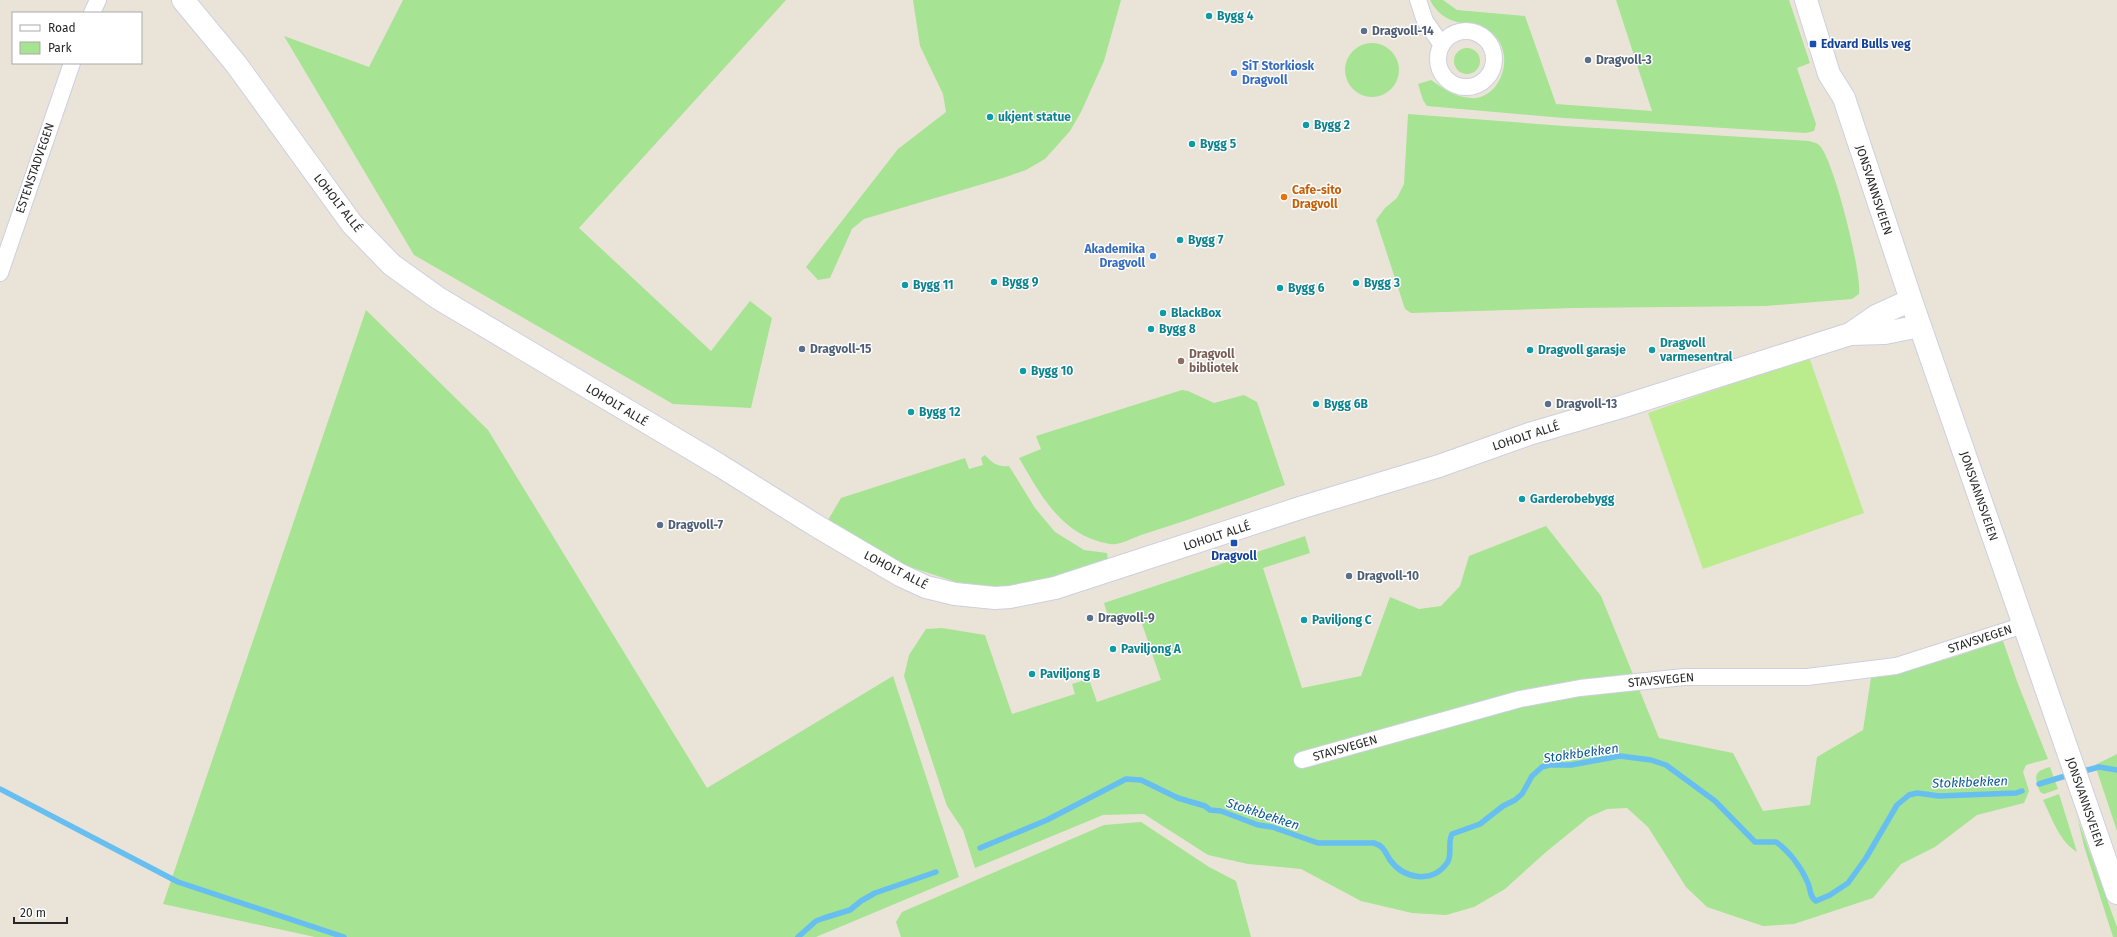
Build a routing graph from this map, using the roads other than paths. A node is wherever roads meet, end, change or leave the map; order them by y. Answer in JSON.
{"nodes":[{"id":1,"x":98,"y":0,"type":"edge"},
{"id":2,"x":183,"y":0,"type":"edge"},
{"id":3,"x":1418,"y":0,"type":"edge"},
{"id":4,"x":1806,"y":0,"type":"edge"},
{"id":5,"x":1821,"y":0,"type":"edge"},
{"id":6,"x":92,"y":12,"type":"edge"},
{"id":7,"x":1442,"y":45,"type":"dead end"},
{"id":8,"x":72,"y":64,"type":"edge"},
{"id":9,"x":1844,"y":98,"type":"junction"},
{"id":10,"x":0,"y":272,"type":"edge"},
{"id":11,"x":1911,"y":300,"type":"junction"},
{"id":12,"x":1920,"y":326,"type":"junction"},
{"id":13,"x":1850,"y":334,"type":"junction"},
{"id":14,"x":2024,"y":626,"type":"junction"},
{"id":15,"x":1302,"y":760,"type":"dead end"},
{"id":16,"x":2117,"y":893,"type":"edge"}],
"edges":[{"from":1,"to":6,"type":"street"},
{"from":2,"to":13,"type":"street","name":"LOHOLT ALLÉ"},
{"from":3,"to":7,"type":"street"},
{"from":4,"to":9,"type":"street","name":"JONSVANNSVEIEN"},
{"from":5,"to":9,"type":"street","name":"JONSVANNSVEIEN"},
{"from":8,"to":10,"type":"street","name":"ESTENSTADVEGEN"},
{"from":9,"to":11,"type":"street","name":"JONSVANNSVEIEN"},
{"from":11,"to":12,"type":"street","name":"JONSVANNSVEIEN"},
{"from":11,"to":13,"type":"street","name":"LOHOLT ALLÉ"},
{"from":12,"to":13,"type":"street","name":"LOHOLT ALLÉ"},
{"from":12,"to":14,"type":"street","name":"JONSVANNSVEIEN"},
{"from":14,"to":15,"type":"street","name":"STAVSVEGEN"},
{"from":14,"to":16,"type":"street","name":"JONSVANNSVEIEN"}]}
